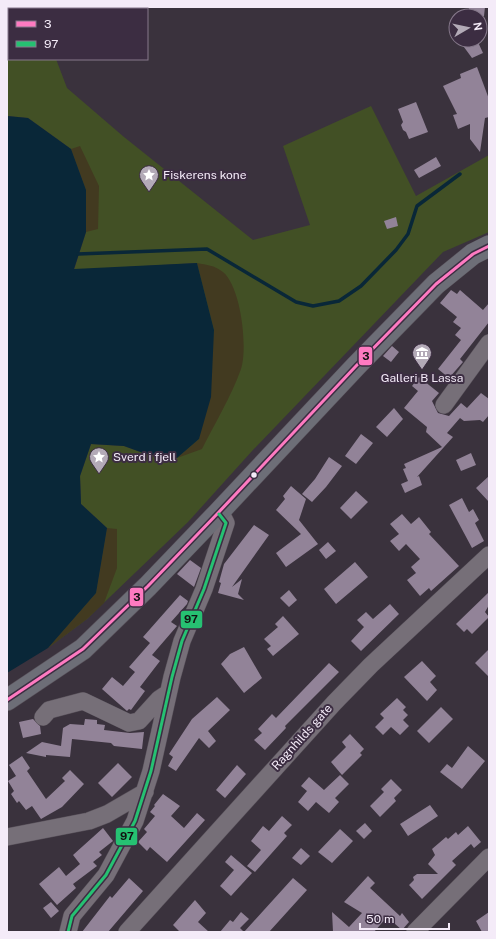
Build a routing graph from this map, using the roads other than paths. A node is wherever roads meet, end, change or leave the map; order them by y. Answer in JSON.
{"nodes":[{"id":1,"x":489,"y":246,"type":"edge"},
{"id":2,"x":489,"y":256,"type":"edge"},
{"id":3,"x":436,"y":284,"type":"junction"},
{"id":4,"x":489,"y":343,"type":"edge"},
{"id":5,"x":444,"y":405,"type":"dead end"},
{"id":6,"x":218,"y":514,"type":"junction"},
{"id":7,"x":489,"y":555,"type":"edge"},
{"id":8,"x":168,"y":692,"type":"junction"},
{"id":9,"x":7,"y":700,"type":"edge"},
{"id":10,"x":43,"y":717,"type":"dead end"},
{"id":11,"x":145,"y":792,"type":"junction"},
{"id":12,"x":7,"y":837,"type":"edge"},
{"id":13,"x":489,"y":857,"type":"edge"},
{"id":14,"x":68,"y":932,"type":"edge"},
{"id":15,"x":127,"y":932,"type":"edge"},
{"id":16,"x":414,"y":932,"type":"edge"}],
"edges":[{"from":1,"to":3,"type":"main road"},
{"from":2,"to":3,"type":"main road"},
{"from":3,"to":6,"type":"main road"},
{"from":4,"to":5,"type":"street"},
{"from":6,"to":8,"type":"street"},
{"from":6,"to":9,"type":"main road"},
{"from":7,"to":15,"type":"street","name":"Ragnhilds gate"},
{"from":8,"to":10,"type":"street"},
{"from":8,"to":11,"type":"street"},
{"from":11,"to":12,"type":"street"},
{"from":11,"to":14,"type":"street"},
{"from":13,"to":16,"type":"street"}]}
